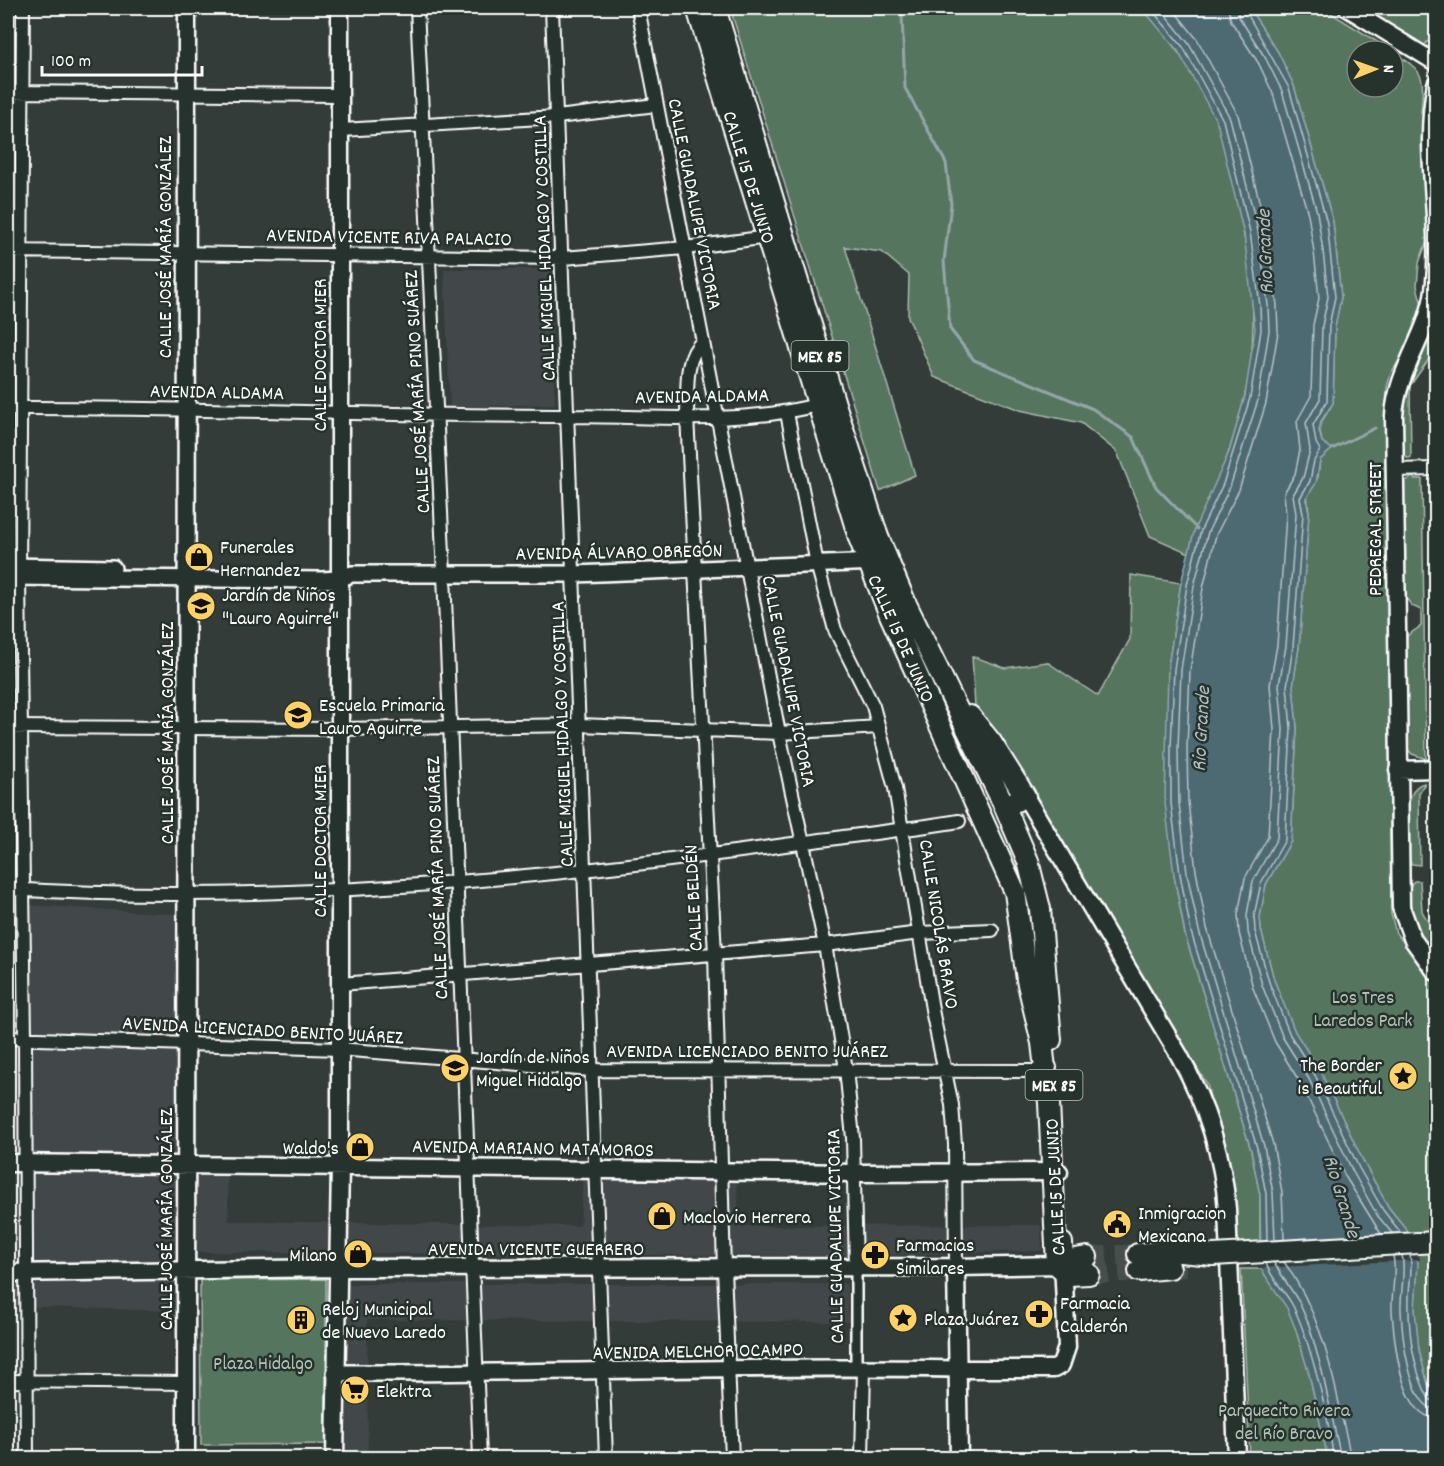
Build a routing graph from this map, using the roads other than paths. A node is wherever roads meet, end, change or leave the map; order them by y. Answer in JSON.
{"nodes":[{"id":1,"x":23,"y":8,"type":"edge"},
{"id":2,"x":187,"y":8,"type":"edge"},
{"id":3,"x":340,"y":8,"type":"edge"},
{"id":4,"x":417,"y":8,"type":"edge"},
{"id":5,"x":552,"y":8,"type":"edge"},
{"id":6,"x":638,"y":8,"type":"edge"},
{"id":7,"x":697,"y":8,"type":"edge"},
{"id":8,"x":716,"y":8,"type":"edge"},
{"id":9,"x":1347,"y":8,"type":"edge"},
{"id":10,"x":1437,"y":63,"type":"edge"},
{"id":11,"x":1437,"y":84,"type":"edge"},
{"id":12,"x":8,"y":92,"type":"edge"},
{"id":13,"x":22,"y":92,"type":"junction"},
{"id":14,"x":186,"y":94,"type":"junction"},
{"id":15,"x":341,"y":95,"type":"junction"},
{"id":16,"x":656,"y":105,"type":"junction"},
{"id":17,"x":557,"y":117,"type":"junction"},
{"id":18,"x":423,"y":124,"type":"junction"},
{"id":19,"x":342,"y":130,"type":"junction"},
{"id":20,"x":747,"y":140,"type":"junction"},
{"id":21,"x":768,"y":237,"type":"junction"},
{"id":22,"x":684,"y":248,"type":"junction"},
{"id":23,"x":8,"y":251,"type":"edge"},
{"id":24,"x":21,"y":251,"type":"junction"},
{"id":25,"x":185,"y":253,"type":"junction"},
{"id":26,"x":339,"y":256,"type":"junction"},
{"id":27,"x":429,"y":258,"type":"junction"},
{"id":28,"x":563,"y":258,"type":"junction"},
{"id":29,"x":1433,"y":317,"type":"edge"},
{"id":30,"x":703,"y":341,"type":"junction"},
{"id":31,"x":820,"y":405,"type":"junction"},
{"id":32,"x":14,"y":408,"type":"edge"},
{"id":33,"x":185,"y":410,"type":"junction"},
{"id":34,"x":787,"y":413,"type":"junction"},
{"id":35,"x":339,"y":414,"type":"junction"},
{"id":36,"x":568,"y":416,"type":"junction"},
{"id":37,"x":687,"y":416,"type":"junction"},
{"id":38,"x":718,"y":416,"type":"junction"},
{"id":39,"x":437,"y":417,"type":"junction"},
{"id":40,"x":1437,"y":469,"type":"edge"},
{"id":41,"x":1395,"y":470,"type":"junction"},
{"id":42,"x":878,"y":562,"type":"junction"},
{"id":43,"x":817,"y":564,"type":"junction"},
{"id":44,"x":749,"y":568,"type":"junction"},
{"id":45,"x":696,"y":570,"type":"junction"},
{"id":46,"x":13,"y":572,"type":"edge"},
{"id":47,"x":344,"y":574,"type":"junction"},
{"id":48,"x":575,"y":574,"type":"junction"},
{"id":49,"x":188,"y":575,"type":"junction"},
{"id":50,"x":444,"y":575,"type":"junction"},
{"id":51,"x":905,"y":647,"type":"junction"},
{"id":52,"x":951,"y":695,"type":"junction"},
{"id":53,"x":580,"y":725,"type":"junction"},
{"id":54,"x":8,"y":727,"type":"edge"},
{"id":55,"x":450,"y":727,"type":"junction"},
{"id":56,"x":879,"y":727,"type":"junction"},
{"id":57,"x":21,"y":728,"type":"junction"},
{"id":58,"x":702,"y":728,"type":"junction"},
{"id":59,"x":186,"y":729,"type":"junction"},
{"id":60,"x":339,"y":729,"type":"junction"},
{"id":61,"x":778,"y":733,"type":"junction"},
{"id":62,"x":1437,"y":769,"type":"edge"},
{"id":63,"x":1398,"y":770,"type":"junction"},
{"id":64,"x":1025,"y":796,"type":"junction"},
{"id":65,"x":1005,"y":807,"type":"junction"},
{"id":66,"x":959,"y":821,"type":"dead end"},
{"id":67,"x":903,"y":831,"type":"junction"},
{"id":68,"x":801,"y":843,"type":"junction"},
{"id":69,"x":710,"y":855,"type":"junction"},
{"id":70,"x":586,"y":870,"type":"junction"},
{"id":71,"x":456,"y":882,"type":"junction"},
{"id":72,"x":8,"y":889,"type":"edge"},
{"id":73,"x":23,"y":890,"type":"junction"},
{"id":74,"x":340,"y":890,"type":"junction"},
{"id":75,"x":186,"y":893,"type":"junction"},
{"id":76,"x":992,"y":930,"type":"dead end"},
{"id":77,"x":920,"y":933,"type":"junction"},
{"id":78,"x":825,"y":945,"type":"junction"},
{"id":79,"x":715,"y":954,"type":"junction"},
{"id":80,"x":588,"y":964,"type":"junction"},
{"id":81,"x":1437,"y":972,"type":"edge"},
{"id":82,"x":460,"y":974,"type":"junction"},
{"id":83,"x":340,"y":984,"type":"junction"},
{"id":84,"x":8,"y":1038,"type":"edge"},
{"id":85,"x":25,"y":1039,"type":"junction"},
{"id":86,"x":186,"y":1043,"type":"junction"},
{"id":87,"x":339,"y":1049,"type":"junction"},
{"id":88,"x":463,"y":1059,"type":"junction"},
{"id":89,"x":1049,"y":1068,"type":"junction"},
{"id":90,"x":719,"y":1069,"type":"junction"},
{"id":91,"x":846,"y":1069,"type":"junction"},
{"id":92,"x":591,"y":1070,"type":"junction"},
{"id":93,"x":946,"y":1072,"type":"junction"},
{"id":94,"x":8,"y":1162,"type":"edge"},
{"id":95,"x":26,"y":1163,"type":"junction"},
{"id":96,"x":340,"y":1165,"type":"junction"},
{"id":97,"x":186,"y":1166,"type":"junction"},
{"id":98,"x":468,"y":1166,"type":"junction"},
{"id":99,"x":593,"y":1168,"type":"junction"},
{"id":100,"x":721,"y":1171,"type":"junction"},
{"id":101,"x":956,"y":1172,"type":"junction"},
{"id":102,"x":1055,"y":1172,"type":"junction"},
{"id":103,"x":856,"y":1173,"type":"junction"},
{"id":104,"x":1437,"y":1242,"type":"edge"},
{"id":105,"x":1437,"y":1252,"type":"edge"},
{"id":106,"x":1213,"y":1259,"type":"junction"},
{"id":107,"x":1061,"y":1266,"type":"junction"},
{"id":108,"x":1088,"y":1266,"type":"tunnel mouth"},
{"id":109,"x":956,"y":1267,"type":"junction"},
{"id":110,"x":472,"y":1268,"type":"junction"},
{"id":111,"x":856,"y":1268,"type":"junction"},
{"id":112,"x":337,"y":1269,"type":"junction"},
{"id":113,"x":724,"y":1269,"type":"junction"},
{"id":114,"x":598,"y":1270,"type":"junction"},
{"id":115,"x":186,"y":1271,"type":"junction"},
{"id":116,"x":8,"y":1273,"type":"edge"},
{"id":117,"x":25,"y":1273,"type":"junction"},
{"id":118,"x":1061,"y":1365,"type":"joint"},
{"id":119,"x":860,"y":1367,"type":"junction"},
{"id":120,"x":958,"y":1369,"type":"junction"},
{"id":121,"x":728,"y":1371,"type":"junction"},
{"id":122,"x":603,"y":1372,"type":"junction"},
{"id":123,"x":335,"y":1373,"type":"junction"},
{"id":124,"x":476,"y":1374,"type":"junction"},
{"id":125,"x":27,"y":1380,"type":"junction"},
{"id":126,"x":8,"y":1381,"type":"edge"},
{"id":127,"x":186,"y":1383,"type":"junction"},
{"id":128,"x":27,"y":1458,"type":"edge"},
{"id":129,"x":186,"y":1458,"type":"edge"},
{"id":130,"x":335,"y":1458,"type":"edge"},
{"id":131,"x":480,"y":1458,"type":"edge"},
{"id":132,"x":606,"y":1458,"type":"edge"},
{"id":133,"x":732,"y":1458,"type":"edge"},
{"id":134,"x":862,"y":1458,"type":"edge"},
{"id":135,"x":959,"y":1458,"type":"edge"},
{"id":136,"x":1237,"y":1458,"type":"edge"}],
"edges":[{"from":1,"to":13,"type":"street"},
{"from":2,"to":14,"type":"main road","name":"CALLE JOSÉ MARÍA GONZÁLEZ"},
{"from":3,"to":15,"type":"main road","name":"CALLE DOCTOR MIER"},
{"from":4,"to":18,"type":"street","name":"CALLE JOSÉ MARÍA PINO SUÁREZ"},
{"from":5,"to":17,"type":"street","name":"CALLE MIGUEL HIDALGO Y COSTILLA"},
{"from":6,"to":16,"type":"street","name":"CALLE GUADALUPE VICTORIA"},
{"from":7,"to":20,"type":"main road","name":"CALLE 15 DE JUNIO","number":"MEX 85"},
{"from":8,"to":20,"type":"main road","name":"CALLE 15 DE JUNIO","number":"MEX 85"},
{"from":9,"to":10,"type":"street"},
{"from":11,"to":29,"type":"main road","name":"PEDREGAL STREET"},
{"from":12,"to":13,"type":"street"},
{"from":13,"to":14,"type":"street"},
{"from":13,"to":24,"type":"street"},
{"from":14,"to":15,"type":"street"},
{"from":14,"to":25,"type":"main road","name":"CALLE JOSÉ MARÍA GONZÁLEZ"},
{"from":15,"to":19,"type":"main road","name":"CALLE DOCTOR MIER"},
{"from":16,"to":17,"type":"street"},
{"from":16,"to":22,"type":"street","name":"CALLE GUADALUPE VICTORIA"},
{"from":17,"to":18,"type":"street"},
{"from":17,"to":28,"type":"street","name":"CALLE MIGUEL HIDALGO Y COSTILLA"},
{"from":18,"to":19,"type":"street"},
{"from":18,"to":27,"type":"street","name":"CALLE JOSÉ MARÍA PINO SUÁREZ"},
{"from":19,"to":26,"type":"main road","name":"CALLE DOCTOR MIER"},
{"from":20,"to":21,"type":"main road","name":"CALLE 15 DE JUNIO","number":"MEX 85"},
{"from":20,"to":42,"type":"main road","name":"CALLE 15 DE JUNIO","number":"MEX 85"},
{"from":21,"to":22,"type":"street","name":"AVENIDA VICENTE RIVA PALACIO"},
{"from":21,"to":31,"type":"main road","name":"CALLE 15 DE JUNIO","number":"MEX 85"},
{"from":22,"to":28,"type":"street","name":"AVENIDA VICENTE RIVA PALACIO"},
{"from":22,"to":30,"type":"street","name":"CALLE GUADALUPE VICTORIA"},
{"from":23,"to":24,"type":"street","name":"AVENIDA VICENTE RIVA PALACIO"},
{"from":24,"to":25,"type":"street","name":"AVENIDA VICENTE RIVA PALACIO"},
{"from":24,"to":32,"type":"street"},
{"from":25,"to":26,"type":"street","name":"AVENIDA VICENTE RIVA PALACIO"},
{"from":25,"to":33,"type":"main road","name":"CALLE JOSÉ MARÍA GONZÁLEZ"},
{"from":26,"to":27,"type":"street","name":"AVENIDA VICENTE RIVA PALACIO"},
{"from":26,"to":35,"type":"main road","name":"CALLE DOCTOR MIER"},
{"from":27,"to":28,"type":"street","name":"AVENIDA VICENTE RIVA PALACIO"},
{"from":27,"to":39,"type":"street","name":"CALLE JOSÉ MARÍA PINO SUÁREZ"},
{"from":28,"to":36,"type":"street","name":"CALLE MIGUEL HIDALGO Y COSTILLA"},
{"from":29,"to":41,"type":"main road","name":"PEDREGAL STREET"},
{"from":30,"to":37,"type":"street","name":"CALLE BELDÉN"},
{"from":30,"to":38,"type":"street","name":"CALLE GUADALUPE VICTORIA"},
{"from":31,"to":34,"type":"street","name":"AVENIDA ALDAMA"},
{"from":31,"to":42,"type":"main road","name":"CALLE 15 DE JUNIO","number":"MEX 85"},
{"from":32,"to":33,"type":"street","name":"AVENIDA ALDAMA"},
{"from":32,"to":46,"type":"street"},
{"from":33,"to":35,"type":"street","name":"AVENIDA ALDAMA"},
{"from":33,"to":49,"type":"main road","name":"CALLE JOSÉ MARÍA GONZÁLEZ"},
{"from":34,"to":38,"type":"street","name":"AVENIDA ALDAMA"},
{"from":34,"to":43,"type":"street","name":"CALLE NICOLÁS BRAVO"},
{"from":35,"to":39,"type":"street","name":"AVENIDA ALDAMA"},
{"from":35,"to":47,"type":"main road","name":"CALLE DOCTOR MIER"},
{"from":36,"to":37,"type":"street","name":"AVENIDA ALDAMA"},
{"from":36,"to":39,"type":"street","name":"AVENIDA ALDAMA"},
{"from":36,"to":48,"type":"street","name":"CALLE MIGUEL HIDALGO Y COSTILLA"},
{"from":37,"to":38,"type":"street","name":"AVENIDA ALDAMA"},
{"from":37,"to":45,"type":"street","name":"CALLE BELDÉN"},
{"from":38,"to":44,"type":"street","name":"CALLE GUADALUPE VICTORIA"},
{"from":39,"to":50,"type":"street","name":"CALLE JOSÉ MARÍA PINO SUÁREZ"},
{"from":40,"to":41,"type":"street"},
{"from":41,"to":63,"type":"main road","name":"PEDREGAL STREET"},
{"from":42,"to":43,"type":"street","name":"AVENIDA ÁLVARO OBREGÓN"},
{"from":42,"to":51,"type":"main road","name":"CALLE 15 DE JUNIO","number":"MEX 85"},
{"from":42,"to":52,"type":"main road","name":"CALLE 15 DE JUNIO","number":"MEX 85"},
{"from":43,"to":44,"type":"street","name":"AVENIDA ÁLVARO OBREGÓN"},
{"from":43,"to":56,"type":"street","name":"CALLE NICOLÁS BRAVO"},
{"from":44,"to":45,"type":"street","name":"AVENIDA ÁLVARO OBREGÓN"},
{"from":44,"to":61,"type":"street","name":"CALLE GUADALUPE VICTORIA"},
{"from":45,"to":48,"type":"street","name":"AVENIDA ÁLVARO OBREGÓN"},
{"from":45,"to":58,"type":"street","name":"CALLE BELDÉN"},
{"from":46,"to":49,"type":"street","name":"AVENIDA ÁLVARO OBREGÓN"},
{"from":46,"to":57,"type":"street"},
{"from":47,"to":49,"type":"street","name":"AVENIDA ÁLVARO OBREGÓN"},
{"from":47,"to":50,"type":"street","name":"AVENIDA ÁLVARO OBREGÓN"},
{"from":47,"to":60,"type":"main road","name":"CALLE DOCTOR MIER"},
{"from":48,"to":50,"type":"street","name":"AVENIDA ÁLVARO OBREGÓN"},
{"from":48,"to":53,"type":"street","name":"CALLE MIGUEL HIDALGO Y COSTILLA"},
{"from":49,"to":59,"type":"main road","name":"CALLE JOSÉ MARÍA GONZÁLEZ"},
{"from":50,"to":55,"type":"street","name":"CALLE JOSÉ MARÍA PINO SUÁREZ"},
{"from":51,"to":52,"type":"main road"},
{"from":51,"to":89,"type":"main road","name":"CALLE 15 DE JUNIO","number":"MEX 85"},
{"from":52,"to":64,"type":"main road"},
{"from":52,"to":65,"type":"main road","name":"CALLE 15 DE JUNIO","number":"MEX 85"},
{"from":53,"to":55,"type":"street"},
{"from":53,"to":58,"type":"street"},
{"from":53,"to":70,"type":"street","name":"CALLE MIGUEL HIDALGO Y COSTILLA"},
{"from":54,"to":57,"type":"street"},
{"from":55,"to":60,"type":"street"},
{"from":55,"to":71,"type":"street","name":"CALLE JOSÉ MARÍA PINO SUÁREZ"},
{"from":56,"to":61,"type":"street"},
{"from":56,"to":67,"type":"street","name":"CALLE NICOLÁS BRAVO"},
{"from":57,"to":59,"type":"street"},
{"from":57,"to":73,"type":"street"},
{"from":58,"to":61,"type":"street"},
{"from":58,"to":69,"type":"street","name":"CALLE BELDÉN"},
{"from":59,"to":60,"type":"street"},
{"from":59,"to":75,"type":"main road","name":"CALLE JOSÉ MARÍA GONZÁLEZ"},
{"from":60,"to":74,"type":"main road","name":"CALLE DOCTOR MIER"},
{"from":61,"to":68,"type":"street","name":"CALLE GUADALUPE VICTORIA"},
{"from":62,"to":63,"type":"main road"},
{"from":63,"to":81,"type":"main road","name":"PEDREGAL STREET"},
{"from":64,"to":65,"type":"main road"},
{"from":64,"to":136,"type":"main road"},
{"from":65,"to":89,"type":"main road","name":"CALLE 15 DE JUNIO","number":"MEX 85"},
{"from":66,"to":67,"type":"street"},
{"from":67,"to":68,"type":"street"},
{"from":67,"to":77,"type":"street","name":"CALLE NICOLÁS BRAVO"},
{"from":68,"to":69,"type":"street"},
{"from":68,"to":78,"type":"street","name":"CALLE GUADALUPE VICTORIA"},
{"from":69,"to":70,"type":"street"},
{"from":69,"to":79,"type":"street","name":"CALLE BELDÉN"},
{"from":70,"to":71,"type":"street"},
{"from":70,"to":80,"type":"street","name":"CALLE MIGUEL HIDALGO Y COSTILLA"},
{"from":71,"to":74,"type":"street"},
{"from":71,"to":82,"type":"street","name":"CALLE JOSÉ MARÍA PINO SUÁREZ"},
{"from":72,"to":73,"type":"street"},
{"from":73,"to":75,"type":"street"},
{"from":73,"to":85,"type":"street"},
{"from":74,"to":75,"type":"street"},
{"from":74,"to":83,"type":"main road","name":"CALLE DOCTOR MIER"},
{"from":75,"to":86,"type":"main road","name":"CALLE JOSÉ MARÍA GONZÁLEZ"},
{"from":76,"to":77,"type":"street"},
{"from":77,"to":78,"type":"street"},
{"from":77,"to":93,"type":"street","name":"CALLE NICOLÁS BRAVO"},
{"from":78,"to":79,"type":"street"},
{"from":78,"to":91,"type":"street","name":"CALLE GUADALUPE VICTORIA"},
{"from":79,"to":80,"type":"street"},
{"from":79,"to":90,"type":"street","name":"CALLE BELDÉN"},
{"from":80,"to":82,"type":"street"},
{"from":80,"to":92,"type":"street","name":"CALLE MIGUEL HIDALGO Y COSTILLA"},
{"from":82,"to":83,"type":"street"},
{"from":82,"to":88,"type":"street","name":"CALLE JOSÉ MARÍA PINO SUÁREZ"},
{"from":83,"to":87,"type":"main road","name":"CALLE DOCTOR MIER"},
{"from":84,"to":85,"type":"street","name":"AVENIDA LICENCIADO BENITO JUÁREZ"},
{"from":85,"to":86,"type":"street","name":"AVENIDA LICENCIADO BENITO JUÁREZ"},
{"from":85,"to":95,"type":"street"},
{"from":86,"to":87,"type":"street","name":"AVENIDA LICENCIADO BENITO JUÁREZ"},
{"from":86,"to":97,"type":"main road","name":"CALLE JOSÉ MARÍA GONZÁLEZ"},
{"from":87,"to":88,"type":"street","name":"AVENIDA LICENCIADO BENITO JUÁREZ"},
{"from":87,"to":96,"type":"main road","name":"CALLE DOCTOR MIER"},
{"from":88,"to":92,"type":"street","name":"AVENIDA LICENCIADO BENITO JUÁREZ"},
{"from":88,"to":98,"type":"street","name":"CALLE JOSÉ MARÍA PINO SUÁREZ"},
{"from":89,"to":93,"type":"street","name":"AVENIDA LICENCIADO BENITO JUÁREZ"},
{"from":89,"to":102,"type":"main road","name":"CALLE 15 DE JUNIO","number":"MEX 85"},
{"from":90,"to":91,"type":"street","name":"AVENIDA LICENCIADO BENITO JUÁREZ"},
{"from":90,"to":92,"type":"street","name":"AVENIDA LICENCIADO BENITO JUÁREZ"},
{"from":90,"to":100,"type":"street","name":"CALLE BELDÉN"},
{"from":91,"to":93,"type":"street","name":"AVENIDA LICENCIADO BENITO JUÁREZ"},
{"from":91,"to":103,"type":"street","name":"CALLE GUADALUPE VICTORIA"},
{"from":92,"to":99,"type":"street","name":"CALLE MIGUEL HIDALGO Y COSTILLA"},
{"from":93,"to":101,"type":"street","name":"CALLE NICOLÁS BRAVO"},
{"from":94,"to":95,"type":"main road","name":"AVENIDA MARIANO MATAMOROS"},
{"from":95,"to":97,"type":"main road","name":"AVENIDA MARIANO MATAMOROS"},
{"from":95,"to":117,"type":"street"},
{"from":96,"to":97,"type":"main road","name":"AVENIDA MARIANO MATAMOROS"},
{"from":96,"to":98,"type":"main road","name":"AVENIDA MARIANO MATAMOROS"},
{"from":96,"to":112,"type":"main road","name":"CALLE DOCTOR MIER"},
{"from":97,"to":115,"type":"main road","name":"CALLE JOSÉ MARÍA GONZÁLEZ"},
{"from":98,"to":99,"type":"main road","name":"AVENIDA MARIANO MATAMOROS"},
{"from":98,"to":110,"type":"street","name":"CALLE JOSÉ MARÍA PINO SUÁREZ"},
{"from":99,"to":100,"type":"main road","name":"AVENIDA MARIANO MATAMOROS"},
{"from":99,"to":114,"type":"street","name":"CALLE MIGUEL HIDALGO Y COSTILLA"},
{"from":100,"to":103,"type":"main road","name":"AVENIDA MARIANO MATAMOROS"},
{"from":100,"to":113,"type":"street","name":"CALLE BELDÉN"},
{"from":101,"to":102,"type":"main road","name":"AVENIDA MARIANO MATAMOROS"},
{"from":101,"to":103,"type":"main road","name":"AVENIDA MARIANO MATAMOROS"},
{"from":101,"to":109,"type":"street","name":"CALLE NICOLÁS BRAVO"},
{"from":102,"to":107,"type":"main road","name":"CALLE 15 DE JUNIO","number":"MEX 85"},
{"from":103,"to":111,"type":"street","name":"CALLE GUADALUPE VICTORIA"},
{"from":104,"to":106,"type":"main road","bridge":true},
{"from":105,"to":106,"type":"main road"},
{"from":106,"to":106,"type":"main road"},
{"from":107,"to":108,"type":"main road"},
{"from":107,"to":109,"type":"main road","name":"AVENIDA VICENTE GUERRERO"},
{"from":107,"to":118,"type":"main road","name":"CALLE 15 DE JUNIO"},
{"from":109,"to":111,"type":"main road","name":"AVENIDA VICENTE GUERRERO"},
{"from":109,"to":120,"type":"main road","name":"CALLE NICOLÁS BRAVO"},
{"from":110,"to":112,"type":"main road","name":"AVENIDA VICENTE GUERRERO"},
{"from":110,"to":114,"type":"main road","name":"AVENIDA VICENTE GUERRERO"},
{"from":110,"to":124,"type":"street","name":"CALLE JOSÉ MARÍA PINO SUÁREZ"},
{"from":111,"to":113,"type":"main road","name":"AVENIDA VICENTE GUERRERO"},
{"from":111,"to":119,"type":"street","name":"CALLE GUADALUPE VICTORIA"},
{"from":112,"to":115,"type":"main road","name":"AVENIDA VICENTE GUERRERO"},
{"from":112,"to":123,"type":"main road","name":"CALLE DOCTOR MIER"},
{"from":113,"to":114,"type":"main road","name":"AVENIDA VICENTE GUERRERO"},
{"from":113,"to":121,"type":"street","name":"CALLE BELDÉN"},
{"from":114,"to":122,"type":"street","name":"CALLE MIGUEL HIDALGO Y COSTILLA"},
{"from":115,"to":117,"type":"main road","name":"AVENIDA VICENTE GUERRERO"},
{"from":115,"to":127,"type":"main road","name":"CALLE JOSÉ MARÍA GONZÁLEZ"},
{"from":116,"to":117,"type":"main road","name":"AVENIDA VICENTE GUERRERO"},
{"from":117,"to":125,"type":"street"},
{"from":118,"to":120,"type":"main road","name":"AVENIDA MELCHOR OCAMPO"},
{"from":119,"to":120,"type":"street","name":"AVENIDA MELCHOR OCAMPO"},
{"from":119,"to":121,"type":"street","name":"AVENIDA MELCHOR OCAMPO"},
{"from":119,"to":134,"type":"street","name":"CALLE GUADALUPE VICTORIA"},
{"from":120,"to":135,"type":"main road","name":"CALLE NICOLÁS BRAVO"},
{"from":121,"to":122,"type":"street","name":"AVENIDA MELCHOR OCAMPO"},
{"from":121,"to":133,"type":"street","name":"CALLE BELDÉN"},
{"from":122,"to":124,"type":"street","name":"AVENIDA MELCHOR OCAMPO"},
{"from":122,"to":132,"type":"street","name":"CALLE MIGUEL HIDALGO Y COSTILLA"},
{"from":123,"to":124,"type":"street","name":"AVENIDA MELCHOR OCAMPO"},
{"from":123,"to":130,"type":"main road","name":"CALLE DOCTOR MIER"},
{"from":124,"to":131,"type":"street","name":"CALLE JOSÉ MARÍA PINO SUÁREZ"},
{"from":125,"to":126,"type":"street"},
{"from":125,"to":127,"type":"street"},
{"from":125,"to":128,"type":"street"},
{"from":127,"to":129,"type":"main road","name":"CALLE JOSÉ MARÍA GONZÁLEZ"}]}
